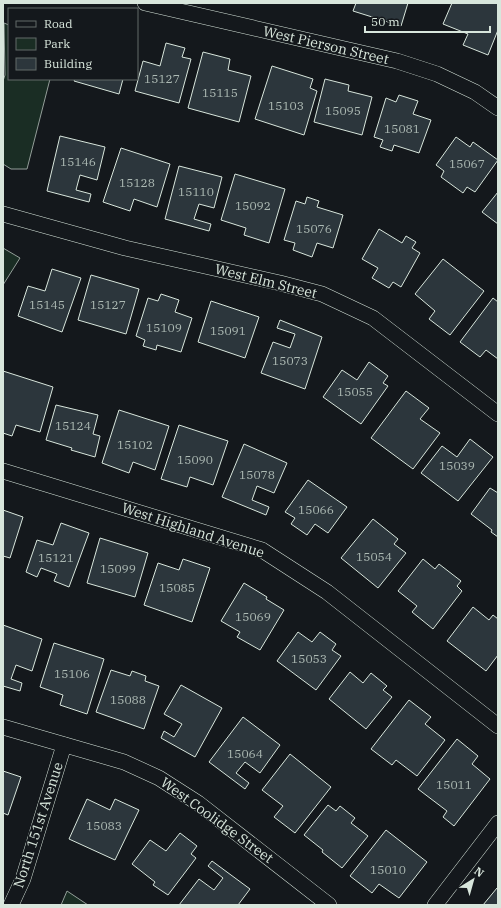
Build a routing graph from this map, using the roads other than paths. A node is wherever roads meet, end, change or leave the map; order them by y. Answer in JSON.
{"nodes":[{"id":1,"x":145,"y":3,"type":"edge"},
{"id":2,"x":498,"y":108,"type":"edge"},
{"id":3,"x":3,"y":214,"type":"edge"},
{"id":4,"x":498,"y":414,"type":"edge"},
{"id":5,"x":3,"y":471,"type":"edge"},
{"id":6,"x":498,"y":726,"type":"edge"},
{"id":7,"x":3,"y":727,"type":"edge"},
{"id":8,"x":64,"y":745,"type":"junction"},
{"id":9,"x":498,"y":823,"type":"edge"},
{"id":10,"x":11,"y":905,"type":"edge"},
{"id":11,"x":328,"y":905,"type":"edge"},
{"id":12,"x":436,"y":905,"type":"edge"}],
"edges":[{"from":1,"to":2,"type":"street","name":"West Pierson Street"},
{"from":3,"to":4,"type":"street","name":"West Elm Street"},
{"from":5,"to":6,"type":"street","name":"West Highland Avenue"},
{"from":7,"to":8,"type":"street","name":"West Coolidge Street"},
{"from":8,"to":10,"type":"street","name":"North 151st Avenue"},
{"from":8,"to":11,"type":"street","name":"West Coolidge Street"},
{"from":9,"to":12,"type":"street"}]}
